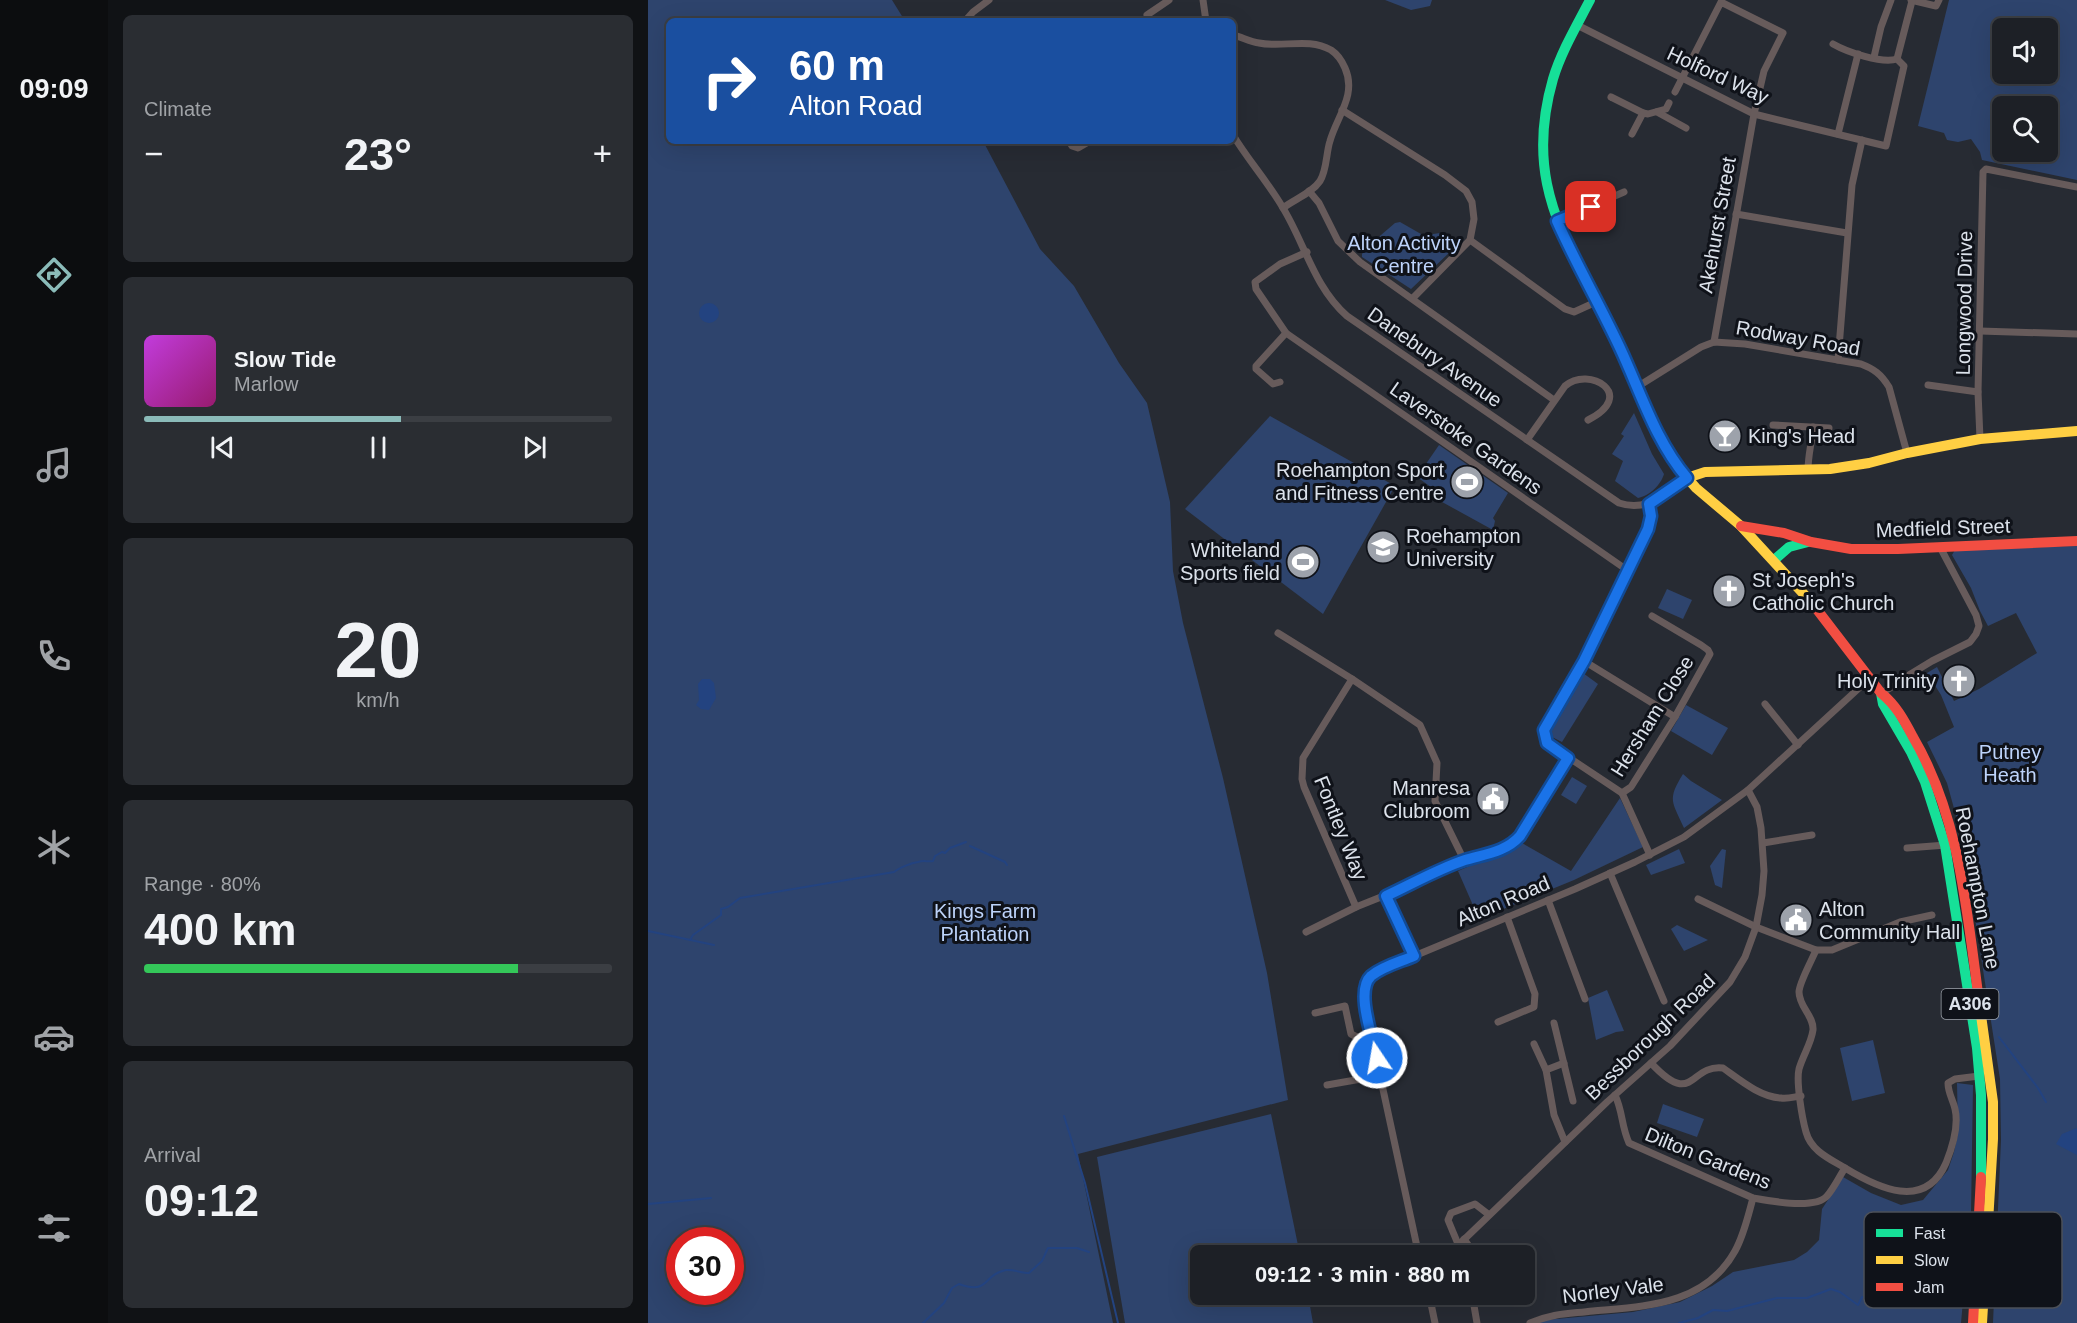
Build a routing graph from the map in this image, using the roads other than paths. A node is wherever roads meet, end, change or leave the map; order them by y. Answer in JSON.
{"nodes":[{"id":1,"x":989,"y":0,"type":"edge"},
{"id":2,"x":1169,"y":0,"type":"edge"},
{"id":3,"x":1203,"y":0,"type":"edge"},
{"id":4,"x":1590,"y":0,"type":"edge"},
{"id":5,"x":1891,"y":0,"type":"edge"},
{"id":6,"x":1912,"y":0,"type":"edge"},
{"id":7,"x":1939,"y":0,"type":"edge"},
{"id":8,"x":968,"y":18,"type":"edge"},
{"id":9,"x":1148,"y":18,"type":"edge"},
{"id":10,"x":1206,"y":18,"type":"edge"},
{"id":11,"x":1577,"y":25,"type":"junction"},
{"id":12,"x":1236,"y":36,"type":"edge"},
{"id":13,"x":1833,"y":44,"type":"dead end"},
{"id":14,"x":1858,"y":54,"type":"junction"},
{"id":15,"x":1874,"y":57,"type":"junction"},
{"id":16,"x":1897,"y":59,"type":"junction"},
{"id":17,"x":1682,"y":78,"type":"junction"},
{"id":18,"x":1675,"y":92,"type":"dead end"},
{"id":19,"x":1611,"y":97,"type":"dead end"},
{"id":20,"x":1669,"y":103,"type":"dead end"},
{"id":21,"x":1342,"y":111,"type":"junction"},
{"id":22,"x":1657,"y":112,"type":"junction"},
{"id":23,"x":1642,"y":113,"type":"junction"},
{"id":24,"x":1754,"y":114,"type":"junction"},
{"id":25,"x":1686,"y":128,"type":"dead end"},
{"id":26,"x":1632,"y":134,"type":"dead end"},
{"id":27,"x":1838,"y":134,"type":"junction"},
{"id":28,"x":1236,"y":139,"type":"edge"},
{"id":29,"x":1862,"y":140,"type":"junction"},
{"id":30,"x":1071,"y":144,"type":"edge"},
{"id":31,"x":1085,"y":144,"type":"edge"},
{"id":32,"x":2077,"y":187,"type":"edge"},
{"id":33,"x":1309,"y":191,"type":"junction"},
{"id":34,"x":1624,"y":192,"type":"dead end"},
{"id":35,"x":1283,"y":208,"type":"junction"},
{"id":36,"x":1736,"y":214,"type":"junction"},
{"id":37,"x":1557,"y":221,"type":"junction"},
{"id":38,"x":1847,"y":233,"type":"junction"},
{"id":39,"x":1470,"y":240,"type":"junction"},
{"id":40,"x":1307,"y":252,"type":"junction"},
{"id":41,"x":1413,"y":298,"type":"junction"},
{"id":42,"x":1596,"y":302,"type":"junction"},
{"id":43,"x":1980,"y":331,"type":"junction"},
{"id":44,"x":1286,"y":333,"type":"junction"},
{"id":45,"x":2077,"y":334,"type":"edge"},
{"id":46,"x":1714,"y":342,"type":"junction"},
{"id":47,"x":1838,"y":360,"type":"junction"},
{"id":48,"x":1280,"y":382,"type":"dead end"},
{"id":49,"x":1928,"y":385,"type":"dead end"},
{"id":50,"x":1637,"y":387,"type":"junction"},
{"id":51,"x":1978,"y":392,"type":"junction"},
{"id":52,"x":1554,"y":400,"type":"junction"},
{"id":53,"x":1588,"y":420,"type":"dead end"},
{"id":54,"x":1773,"y":425,"type":"dead end"},
{"id":55,"x":1813,"y":428,"type":"junction"},
{"id":56,"x":1829,"y":428,"type":"dead end"},
{"id":57,"x":2077,"y":431,"type":"edge"},
{"id":58,"x":1980,"y":439,"type":"junction"},
{"id":59,"x":1527,"y":440,"type":"junction"},
{"id":60,"x":1906,"y":453,"type":"junction"},
{"id":61,"x":1808,"y":470,"type":"junction"},
{"id":62,"x":1687,"y":478,"type":"junction"},
{"id":63,"x":1649,"y":504,"type":"junction"},
{"id":64,"x":1741,"y":526,"type":"junction"},
{"id":65,"x":2077,"y":541,"type":"edge"},
{"id":66,"x":1811,"y":542,"type":"junction"},
{"id":67,"x":1940,"y":547,"type":"junction"},
{"id":68,"x":1774,"y":560,"type":"junction"},
{"id":69,"x":1627,"y":570,"type":"junction"},
{"id":70,"x":1652,"y":616,"type":"dead end"},
{"id":71,"x":1278,"y":633,"type":"dead end"},
{"id":72,"x":1584,"y":661,"type":"junction"},
{"id":73,"x":1871,"y":677,"type":"junction"},
{"id":74,"x":1352,"y":679,"type":"junction"},
{"id":75,"x":1881,"y":693,"type":"junction"},
{"id":76,"x":1765,"y":704,"type":"dead end"},
{"id":77,"x":1675,"y":717,"type":"junction"},
{"id":78,"x":1798,"y":744,"type":"junction"},
{"id":79,"x":1568,"y":758,"type":"junction"},
{"id":80,"x":1748,"y":790,"type":"junction"},
{"id":81,"x":1622,"y":793,"type":"junction"},
{"id":82,"x":1812,"y":835,"type":"dead end"},
{"id":83,"x":1763,"y":843,"type":"junction"},
{"id":84,"x":1950,"y":844,"type":"junction"},
{"id":85,"x":1907,"y":848,"type":"dead end"},
{"id":86,"x":1650,"y":855,"type":"junction"},
{"id":87,"x":1464,"y":860,"type":"junction"},
{"id":88,"x":1610,"y":873,"type":"junction"},
{"id":89,"x":1386,"y":896,"type":"junction"},
{"id":90,"x":1698,"y":899,"type":"dead end"},
{"id":91,"x":1548,"y":900,"type":"junction"},
{"id":92,"x":1356,"y":907,"type":"junction"},
{"id":93,"x":1932,"y":915,"type":"dead end"},
{"id":94,"x":1508,"y":917,"type":"junction"},
{"id":95,"x":1756,"y":927,"type":"junction"},
{"id":96,"x":1306,"y":932,"type":"dead end"},
{"id":97,"x":1816,"y":950,"type":"junction"},
{"id":98,"x":1414,"y":956,"type":"junction"},
{"id":99,"x":1585,"y":999,"type":"dead end"},
{"id":100,"x":1664,"y":1000,"type":"dead end"},
{"id":101,"x":1315,"y":1013,"type":"dead end"},
{"id":102,"x":1498,"y":1022,"type":"dead end"},
{"id":103,"x":1554,"y":1023,"type":"dead end"},
{"id":104,"x":1372,"y":1037,"type":"junction"},
{"id":105,"x":1361,"y":1039,"type":"junction"},
{"id":106,"x":1534,"y":1044,"type":"dead end"},
{"id":107,"x":1564,"y":1063,"type":"junction"},
{"id":108,"x":1652,"y":1063,"type":"junction"},
{"id":109,"x":1546,"y":1070,"type":"junction"},
{"id":110,"x":1985,"y":1075,"type":"junction"},
{"id":111,"x":1327,"y":1085,"type":"dead end"},
{"id":112,"x":1615,"y":1095,"type":"junction"},
{"id":113,"x":1801,"y":1096,"type":"junction"},
{"id":114,"x":1573,"y":1101,"type":"dead end"},
{"id":115,"x":1565,"y":1142,"type":"junction"},
{"id":116,"x":1845,"y":1168,"type":"junction"},
{"id":117,"x":1753,"y":1198,"type":"junction"},
{"id":118,"x":1986,"y":1212,"type":"edge"},
{"id":119,"x":1488,"y":1214,"type":"junction"},
{"id":120,"x":1461,"y":1241,"type":"junction"},
{"id":121,"x":1415,"y":1245,"type":"edge"},
{"id":122,"x":1457,"y":1245,"type":"edge"},
{"id":123,"x":1465,"y":1245,"type":"edge"},
{"id":124,"x":1431,"y":1305,"type":"edge"},
{"id":125,"x":1474,"y":1305,"type":"edge"},
{"id":126,"x":1435,"y":1323,"type":"edge"},
{"id":127,"x":1477,"y":1323,"type":"edge"},
{"id":128,"x":1530,"y":1323,"type":"edge"}],
"edges":[{"from":1,"to":8,"type":"street"},
{"from":2,"to":9,"type":"street"},
{"from":3,"to":10,"type":"street"},
{"from":4,"to":11,"type":"main road","name":"Roehampton Lane","number":"A306"},
{"from":5,"to":15,"type":"street"},
{"from":6,"to":7,"type":"street"},
{"from":6,"to":16,"type":"street"},
{"from":11,"to":17,"type":"street","name":"Holford Way"},
{"from":11,"to":37,"type":"main road","name":"Roehampton Lane","number":"A306"},
{"from":12,"to":21,"type":"street"},
{"from":13,"to":14,"type":"street"},
{"from":14,"to":15,"type":"street"},
{"from":14,"to":27,"type":"street"},
{"from":15,"to":16,"type":"street"},
{"from":16,"to":29,"type":"street","name":"Holford Way"},
{"from":17,"to":18,"type":"street"},
{"from":17,"to":24,"type":"street","name":"Holford Way"},
{"from":17,"to":24,"type":"street","name":"Akehurst Street"},
{"from":19,"to":23,"type":"street"},
{"from":20,"to":22,"type":"street"},
{"from":21,"to":33,"type":"street"},
{"from":21,"to":39,"type":"street"},
{"from":22,"to":23,"type":"street"},
{"from":22,"to":25,"type":"street"},
{"from":23,"to":26,"type":"street"},
{"from":24,"to":27,"type":"street","name":"Holford Way"},
{"from":24,"to":36,"type":"street","name":"Akehurst Street"},
{"from":27,"to":29,"type":"street","name":"Holford Way"},
{"from":28,"to":35,"type":"street","name":"Danebury Avenue"},
{"from":29,"to":38,"type":"street"},
{"from":30,"to":31,"type":"street"},
{"from":32,"to":43,"type":"street","name":"Longwood Drive"},
{"from":33,"to":35,"type":"street"},
{"from":33,"to":41,"type":"street"},
{"from":34,"to":37,"type":"street"},
{"from":35,"to":40,"type":"street","name":"Danebury Avenue"},
{"from":36,"to":38,"type":"street"},
{"from":36,"to":46,"type":"street","name":"Akehurst Street"},
{"from":37,"to":42,"type":"main road","name":"Roehampton Lane","number":"A306"},
{"from":38,"to":47,"type":"street"},
{"from":39,"to":41,"type":"street"},
{"from":39,"to":42,"type":"street"},
{"from":40,"to":44,"type":"street","name":"Laverstoke Gardens"},
{"from":40,"to":59,"type":"street","name":"Danebury Avenue"},
{"from":41,"to":52,"type":"street"},
{"from":42,"to":50,"type":"main road","name":"Roehampton Lane","number":"A306"},
{"from":43,"to":45,"type":"street"},
{"from":43,"to":51,"type":"street","name":"Longwood Drive"},
{"from":44,"to":48,"type":"street"},
{"from":44,"to":69,"type":"street","name":"Laverstoke Gardens"},
{"from":46,"to":47,"type":"street","name":"Rodway Road"},
{"from":46,"to":50,"type":"street","name":"Rodway Road"},
{"from":47,"to":60,"type":"street","name":"Rodway Road"},
{"from":49,"to":51,"type":"street"},
{"from":50,"to":62,"type":"main road","name":"Roehampton Lane","number":"A306"},
{"from":51,"to":58,"type":"street","name":"Longwood Drive"},
{"from":52,"to":53,"type":"street"},
{"from":52,"to":59,"type":"street"},
{"from":54,"to":55,"type":"street"},
{"from":55,"to":56,"type":"street"},
{"from":55,"to":61,"type":"street"},
{"from":57,"to":58,"type":"main road"},
{"from":58,"to":60,"type":"main road"},
{"from":59,"to":63,"type":"street","name":"Danebury Avenue"},
{"from":60,"to":61,"type":"main road"},
{"from":61,"to":62,"type":"main road"},
{"from":62,"to":63,"type":"street"},
{"from":62,"to":64,"type":"main road","name":"Roehampton Lane","number":"A306"},
{"from":63,"to":69,"type":"street"},
{"from":64,"to":66,"type":"main road","name":"Medfield Street"},
{"from":64,"to":68,"type":"main road","name":"Roehampton Lane","number":"A306"},
{"from":65,"to":67,"type":"main road","name":"Medfield Street"},
{"from":66,"to":67,"type":"main road","name":"Medfield Street"},
{"from":66,"to":68,"type":"main road","name":"Medfield Street"},
{"from":67,"to":75,"type":"street"},
{"from":68,"to":73,"type":"main road","name":"Roehampton Lane","number":"A306"},
{"from":69,"to":72,"type":"street"},
{"from":70,"to":77,"type":"street","name":"Hersham Close"},
{"from":71,"to":74,"type":"street"},
{"from":72,"to":77,"type":"street"},
{"from":72,"to":79,"type":"street"},
{"from":73,"to":75,"type":"main road","name":"Roehampton Lane","number":"A306"},
{"from":73,"to":78,"type":"street","name":"Alton Road"},
{"from":74,"to":87,"type":"street"},
{"from":74,"to":92,"type":"street","name":"Fontley Way"},
{"from":75,"to":84,"type":"main road","name":"Roehampton Lane","number":"A306"},
{"from":76,"to":78,"type":"street"},
{"from":77,"to":81,"type":"street","name":"Hersham Close"},
{"from":78,"to":80,"type":"street","name":"Alton Road"},
{"from":79,"to":81,"type":"street"},
{"from":79,"to":87,"type":"street"},
{"from":80,"to":83,"type":"street","name":"Bessborough Road"},
{"from":80,"to":86,"type":"street","name":"Alton Road"},
{"from":81,"to":86,"type":"street"},
{"from":82,"to":83,"type":"street"},
{"from":83,"to":95,"type":"street","name":"Bessborough Road"},
{"from":84,"to":85,"type":"street"},
{"from":84,"to":110,"type":"main road","name":"Roehampton Lane","number":"A306"},
{"from":86,"to":88,"type":"street","name":"Alton Road"},
{"from":87,"to":89,"type":"street"},
{"from":88,"to":91,"type":"street","name":"Alton Road"},
{"from":88,"to":100,"type":"street"},
{"from":89,"to":92,"type":"street"},
{"from":89,"to":98,"type":"street"},
{"from":90,"to":95,"type":"street"},
{"from":91,"to":94,"type":"street","name":"Alton Road"},
{"from":91,"to":99,"type":"street"},
{"from":92,"to":96,"type":"street"},
{"from":93,"to":97,"type":"street"},
{"from":94,"to":98,"type":"street","name":"Alton Road"},
{"from":94,"to":102,"type":"street"},
{"from":95,"to":97,"type":"street"},
{"from":95,"to":108,"type":"street","name":"Bessborough Road"},
{"from":97,"to":113,"type":"street"},
{"from":98,"to":104,"type":"street","name":"Alton Road"},
{"from":101,"to":105,"type":"street"},
{"from":103,"to":107,"type":"street"},
{"from":104,"to":105,"type":"street"},
{"from":104,"to":121,"type":"street","name":"Alton Road"},
{"from":105,"to":111,"type":"street"},
{"from":106,"to":109,"type":"street"},
{"from":107,"to":109,"type":"street"},
{"from":107,"to":114,"type":"street"},
{"from":108,"to":112,"type":"street","name":"Bessborough Road"},
{"from":108,"to":113,"type":"street"},
{"from":109,"to":115,"type":"street"},
{"from":110,"to":116,"type":"street"},
{"from":110,"to":118,"type":"main road","name":"Roehampton Lane","number":"A306"},
{"from":112,"to":115,"type":"street","name":"Bessborough Road"},
{"from":112,"to":117,"type":"street","name":"Dilton Gardens"},
{"from":113,"to":116,"type":"street"},
{"from":115,"to":119,"type":"street","name":"Bessborough Road"},
{"from":116,"to":117,"type":"street","name":"Dilton Gardens"},
{"from":117,"to":128,"type":"street","name":"Norley Vale"},
{"from":119,"to":120,"type":"street","name":"Bessborough Road"},
{"from":119,"to":120,"type":"street"},
{"from":120,"to":122,"type":"street","name":"Bessborough Road"},
{"from":120,"to":123,"type":"street"},
{"from":124,"to":126,"type":"street"},
{"from":125,"to":127,"type":"street"}]}
